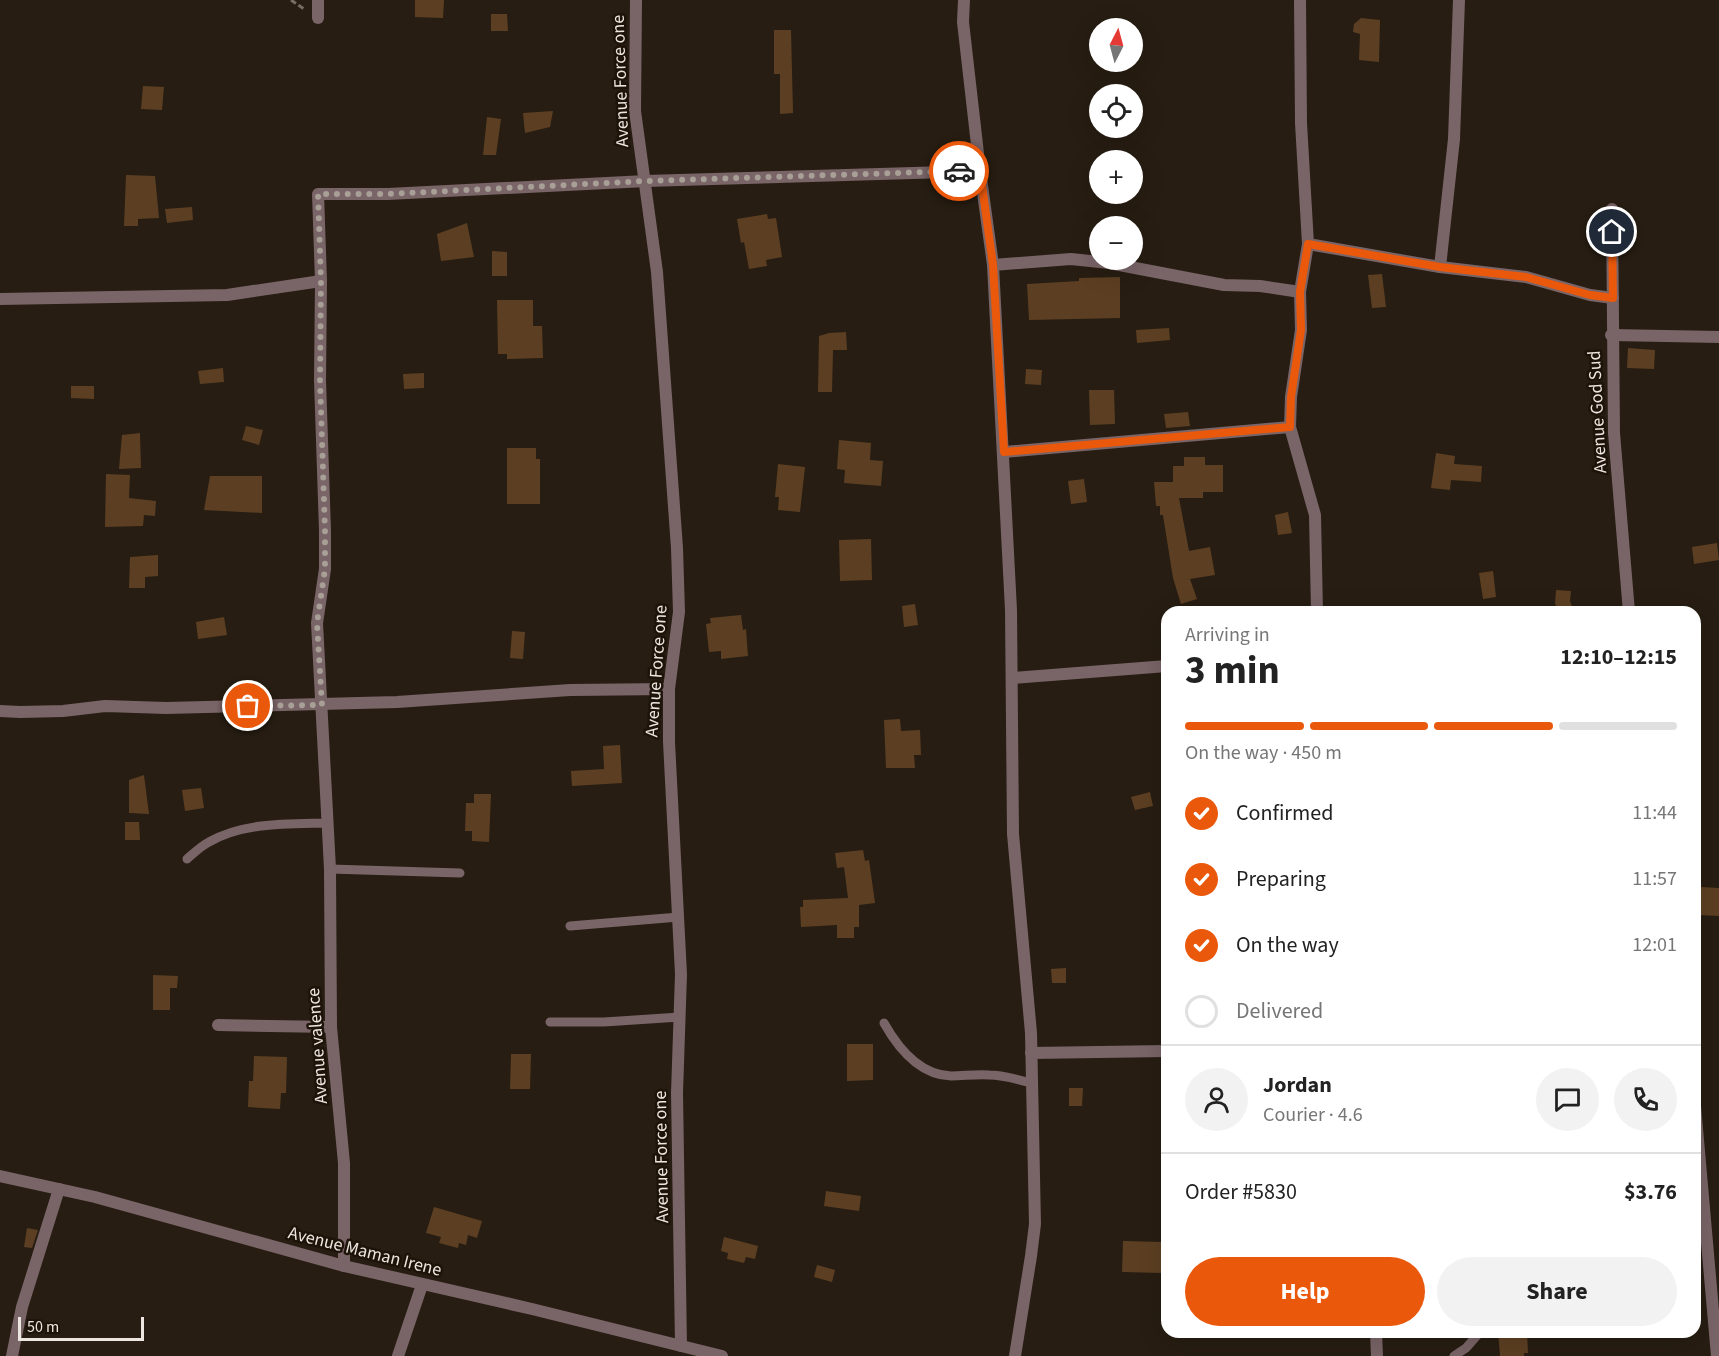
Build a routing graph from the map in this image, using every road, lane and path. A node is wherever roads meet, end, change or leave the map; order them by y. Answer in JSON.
{"nodes":[{"id":1,"x":318,"y":0,"type":"edge"},
{"id":2,"x":636,"y":0,"type":"edge"},
{"id":3,"x":964,"y":0,"type":"edge"},
{"id":4,"x":1300,"y":0,"type":"edge"},
{"id":5,"x":1459,"y":0,"type":"edge"},
{"id":6,"x":318,"y":18,"type":"dead end"},
{"id":7,"x":980,"y":171,"type":"junction"},
{"id":8,"x":646,"y":181,"type":"junction"},
{"id":9,"x":1612,"y":209,"type":"dead end"},
{"id":10,"x":1308,"y":244,"type":"junction"},
{"id":11,"x":993,"y":265,"type":"junction"},
{"id":12,"x":1440,"y":267,"type":"junction"},
{"id":13,"x":321,"y":282,"type":"junction"},
{"id":14,"x":1300,"y":292,"type":"junction"},
{"id":15,"x":1613,"y":298,"type":"junction"},
{"id":16,"x":0,"y":299,"type":"edge"},
{"id":17,"x":1611,"y":335,"type":"junction"},
{"id":18,"x":1719,"y":337,"type":"edge"},
{"id":19,"x":1290,"y":427,"type":"junction"},
{"id":20,"x":1004,"y":452,"type":"junction"},
{"id":21,"x":1317,"y":606,"type":"edge"},
{"id":22,"x":1628,"y":606,"type":"edge"},
{"id":23,"x":1161,"y":666,"type":"edge"},
{"id":24,"x":1012,"y":678,"type":"junction"},
{"id":25,"x":669,"y":689,"type":"junction"},
{"id":26,"x":322,"y":705,"type":"junction"},
{"id":27,"x":0,"y":711,"type":"edge"},
{"id":28,"x":327,"y":823,"type":"junction"},
{"id":29,"x":187,"y":859,"type":"dead end"},
{"id":30,"x":330,"y":869,"type":"junction"},
{"id":31,"x":460,"y":873,"type":"dead end"},
{"id":32,"x":679,"y":917,"type":"junction"},
{"id":33,"x":570,"y":926,"type":"dead end"},
{"id":34,"x":680,"y":1017,"type":"junction"},
{"id":35,"x":550,"y":1022,"type":"dead end"},
{"id":36,"x":884,"y":1023,"type":"dead end"},
{"id":37,"x":218,"y":1024,"type":"dead end"},
{"id":38,"x":332,"y":1027,"type":"junction"},
{"id":39,"x":1161,"y":1051,"type":"edge"},
{"id":40,"x":1031,"y":1053,"type":"junction"},
{"id":41,"x":1031,"y":1083,"type":"junction"},
{"id":42,"x":0,"y":1176,"type":"edge"},
{"id":43,"x":59,"y":1189,"type":"junction"},
{"id":44,"x":1701,"y":1221,"type":"edge"},
{"id":45,"x":344,"y":1266,"type":"junction"},
{"id":46,"x":423,"y":1285,"type":"junction"},
{"id":47,"x":1376,"y":1338,"type":"edge"},
{"id":48,"x":1475,"y":1338,"type":"edge"},
{"id":49,"x":681,"y":1346,"type":"junction"},
{"id":50,"x":12,"y":1356,"type":"edge"},
{"id":51,"x":398,"y":1356,"type":"edge"},
{"id":52,"x":722,"y":1356,"type":"edge"},
{"id":53,"x":1014,"y":1356,"type":"edge"},
{"id":54,"x":1377,"y":1356,"type":"edge"},
{"id":55,"x":1454,"y":1356,"type":"edge"},
{"id":56,"x":1717,"y":1356,"type":"edge"}],
"edges":[{"from":1,"to":6,"type":"street"},
{"from":2,"to":8,"type":"street","name":"Avenue Force one"},
{"from":3,"to":7,"type":"street"},
{"from":4,"to":10,"type":"street"},
{"from":5,"to":12,"type":"street"},
{"from":7,"to":8,"type":"street"},
{"from":7,"to":11,"type":"street"},
{"from":8,"to":13,"type":"street","name":"Avenue valence"},
{"from":8,"to":25,"type":"street","name":"Avenue Force one"},
{"from":9,"to":15,"type":"street","name":"Avenue God Sud"},
{"from":10,"to":12,"type":"street"},
{"from":10,"to":14,"type":"street"},
{"from":11,"to":14,"type":"street"},
{"from":11,"to":20,"type":"street"},
{"from":12,"to":15,"type":"street"},
{"from":13,"to":16,"type":"street"},
{"from":13,"to":26,"type":"street","name":"Avenue valence"},
{"from":14,"to":19,"type":"street"},
{"from":15,"to":17,"type":"street","name":"Avenue God Sud"},
{"from":17,"to":18,"type":"street"},
{"from":17,"to":22,"type":"street","name":"Avenue God Sud"},
{"from":19,"to":20,"type":"street"},
{"from":19,"to":21,"type":"street"},
{"from":20,"to":24,"type":"street"},
{"from":23,"to":24,"type":"street"},
{"from":24,"to":40,"type":"street"},
{"from":25,"to":26,"type":"street"},
{"from":25,"to":32,"type":"street","name":"Avenue Force one"},
{"from":26,"to":27,"type":"street"},
{"from":26,"to":28,"type":"street","name":"Avenue valence"},
{"from":28,"to":29,"type":"lane"},
{"from":28,"to":30,"type":"street","name":"Avenue valence"},
{"from":30,"to":31,"type":"lane"},
{"from":30,"to":38,"type":"street","name":"Avenue valence"},
{"from":32,"to":33,"type":"lane"},
{"from":32,"to":34,"type":"street","name":"Avenue Force one"},
{"from":34,"to":35,"type":"lane"},
{"from":34,"to":49,"type":"street","name":"Avenue Force one"},
{"from":36,"to":41,"type":"lane"},
{"from":37,"to":38,"type":"street"},
{"from":38,"to":45,"type":"street","name":"Avenue valence"},
{"from":39,"to":40,"type":"street"},
{"from":40,"to":41,"type":"street"},
{"from":41,"to":53,"type":"street"},
{"from":42,"to":43,"type":"street","name":"Avenue Maman Irene"},
{"from":43,"to":45,"type":"street","name":"Avenue Maman Irene"},
{"from":43,"to":50,"type":"street"},
{"from":44,"to":56,"type":"street"},
{"from":45,"to":46,"type":"street","name":"Avenue Maman Irene"},
{"from":46,"to":49,"type":"street","name":"Avenue Maman Irene"},
{"from":46,"to":51,"type":"street"},
{"from":47,"to":54,"type":"street"},
{"from":48,"to":55,"type":"lane"},
{"from":49,"to":52,"type":"street","name":"Avenue Maman Irene"}]}
